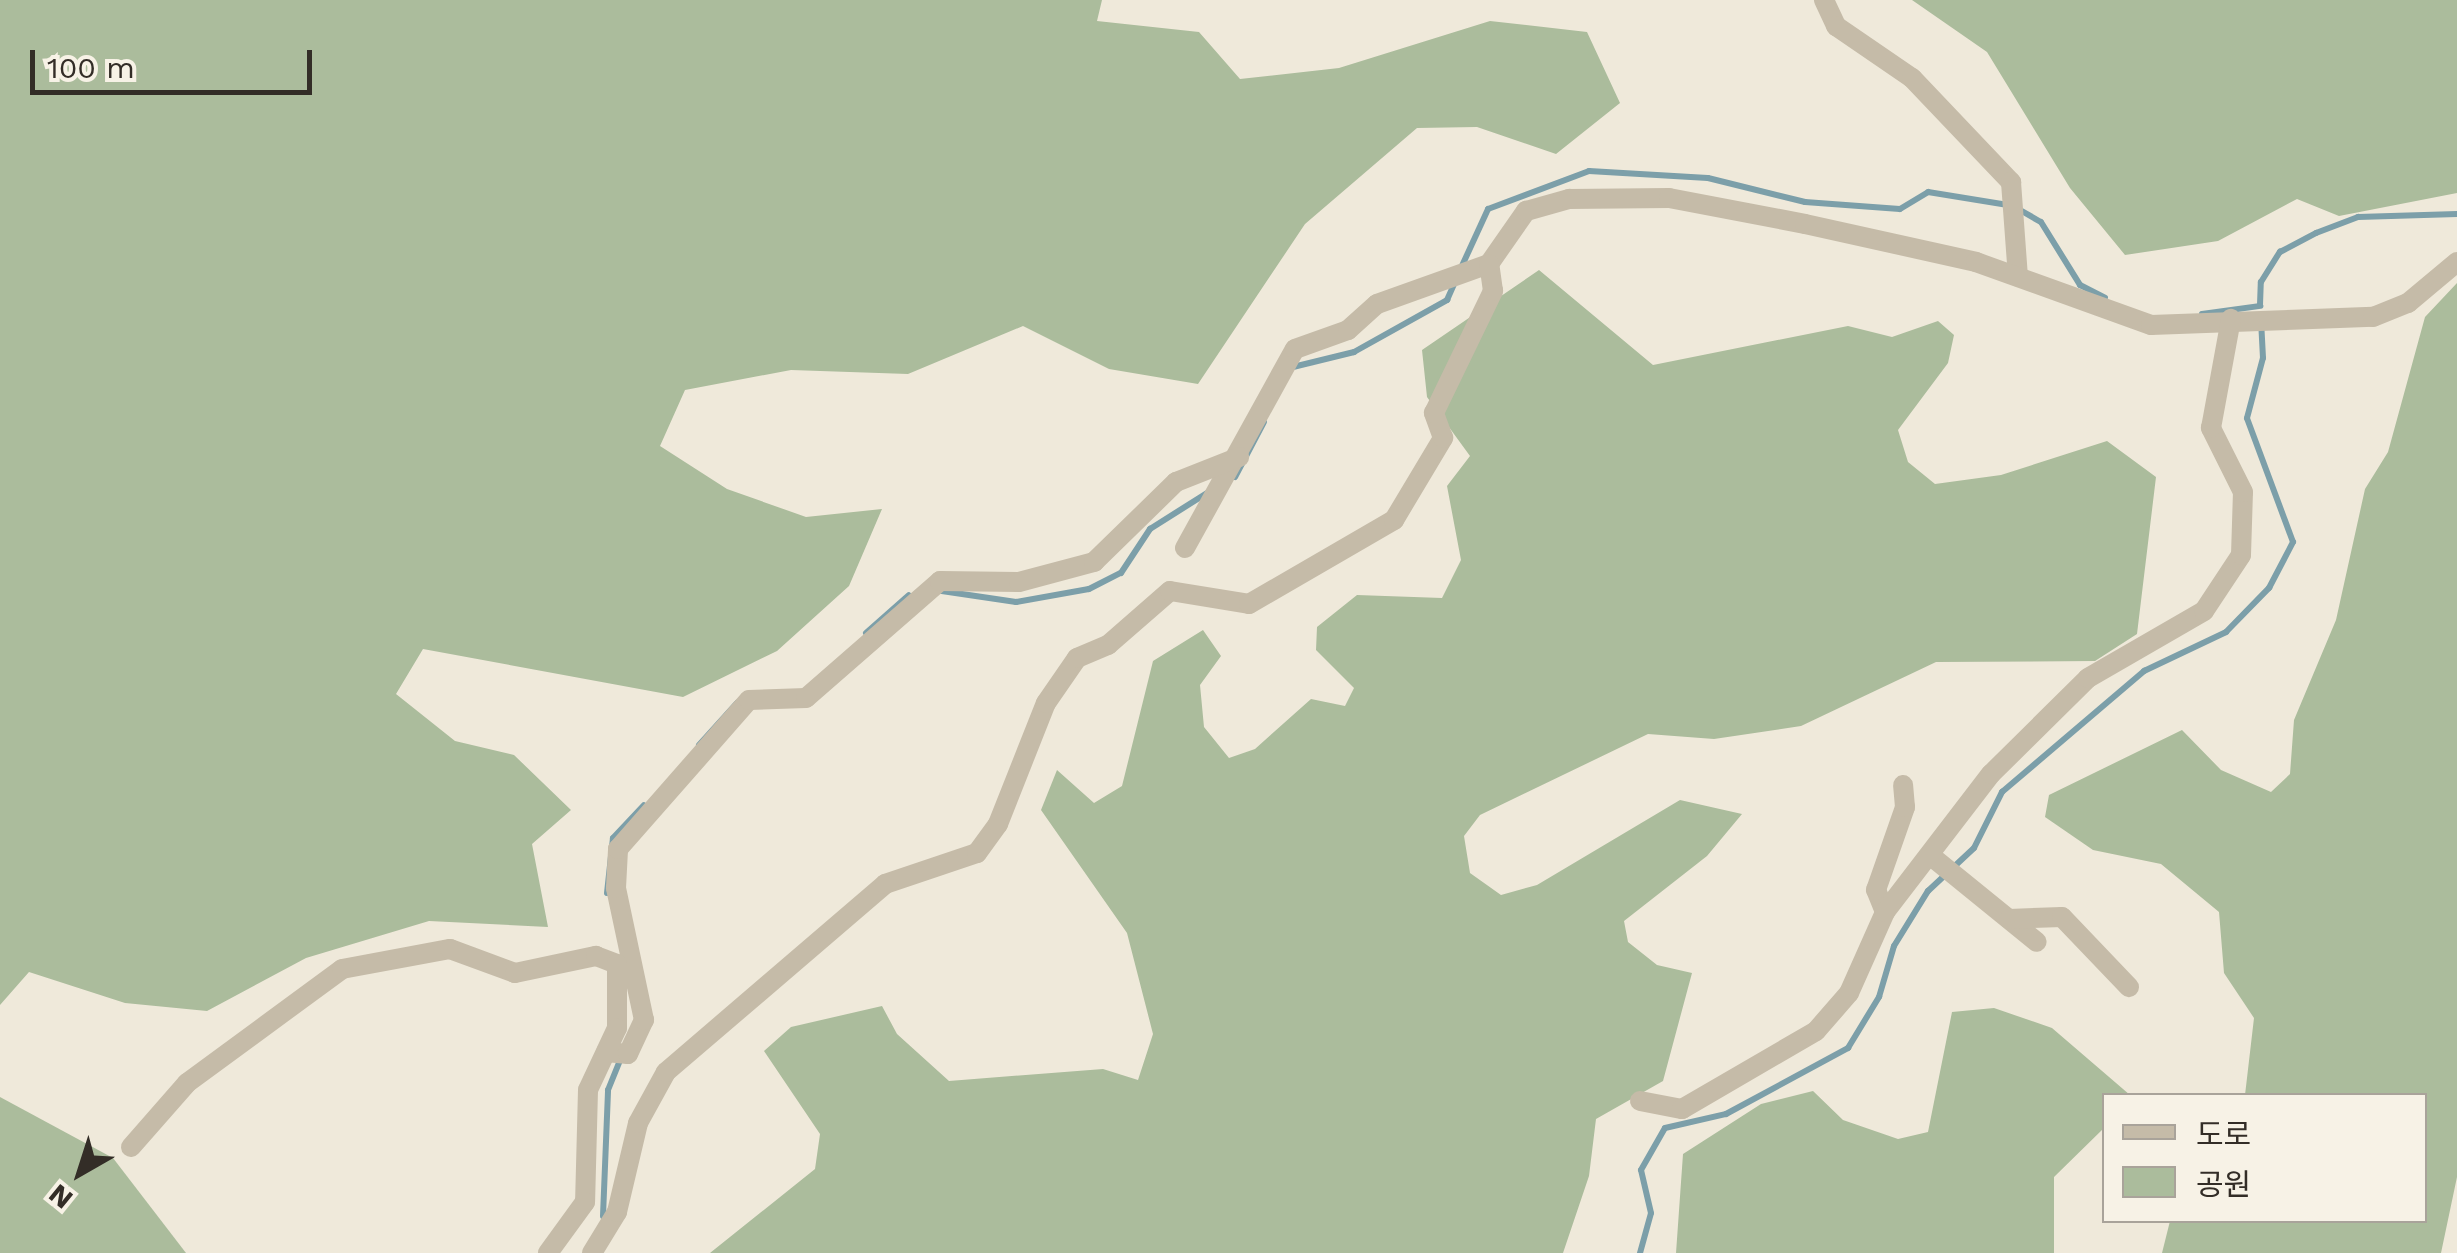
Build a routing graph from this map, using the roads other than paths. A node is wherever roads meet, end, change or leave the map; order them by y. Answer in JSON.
{"nodes":[{"id":1,"x":1824,"y":0,"type":"edge"},
{"id":2,"x":2457,"y":262,"type":"edge"},
{"id":3,"x":1488,"y":264,"type":"junction"},
{"id":4,"x":2018,"y":278,"type":"junction"},
{"id":5,"x":2239,"y":320,"type":"junction"},
{"id":6,"x":1234,"y":466,"type":"junction"},
{"id":7,"x":1185,"y":548,"type":"dead end"},
{"id":8,"x":1904,"y":785,"type":"dead end"},
{"id":9,"x":1935,"y":860,"type":"junction"},
{"id":10,"x":1884,"y":912,"type":"junction"},
{"id":11,"x":2009,"y":919,"type":"junction"},
{"id":12,"x":2037,"y":942,"type":"dead end"},
{"id":13,"x":2130,"y":988,"type":"dead end"},
{"id":14,"x":614,"y":1053,"type":"junction"},
{"id":15,"x":1640,"y":1100,"type":"dead end"},
{"id":16,"x":131,"y":1147,"type":"dead end"},
{"id":17,"x":595,"y":1251,"type":"edge"},
{"id":18,"x":548,"y":1253,"type":"edge"}],
"edges":[{"from":1,"to":4,"type":"street"},
{"from":2,"to":5,"type":"street"},
{"from":3,"to":4,"type":"street"},
{"from":3,"to":6,"type":"street"},
{"from":3,"to":17,"type":"street"},
{"from":4,"to":5,"type":"street"},
{"from":5,"to":9,"type":"street"},
{"from":6,"to":7,"type":"street"},
{"from":6,"to":14,"type":"street"},
{"from":8,"to":10,"type":"street"},
{"from":9,"to":10,"type":"street"},
{"from":9,"to":11,"type":"street"},
{"from":10,"to":15,"type":"street"},
{"from":11,"to":12,"type":"street"},
{"from":11,"to":13,"type":"street"},
{"from":14,"to":16,"type":"street"},
{"from":14,"to":18,"type":"street"}]}
